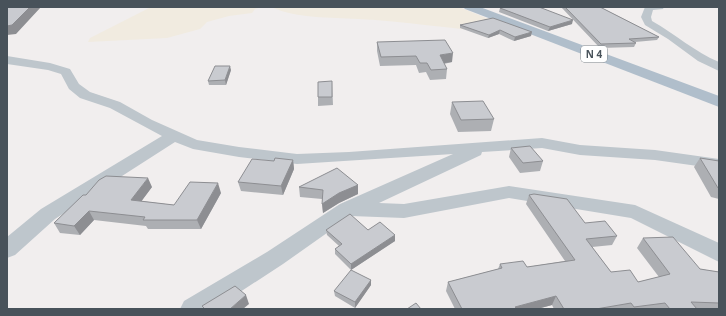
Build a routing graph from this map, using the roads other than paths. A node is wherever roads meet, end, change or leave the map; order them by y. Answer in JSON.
{"nodes":[{"id":1,"x":469,"y":7,"type":"edge"},
{"id":2,"x":660,"y":7,"type":"edge"},
{"id":3,"x":7,"y":60,"type":"edge"},
{"id":4,"x":719,"y":67,"type":"edge"},
{"id":5,"x":719,"y":102,"type":"edge"},
{"id":6,"x":174,"y":135,"type":"junction"},
{"id":7,"x":484,"y":147,"type":"junction"},
{"id":8,"x":719,"y":164,"type":"edge"},
{"id":9,"x":347,"y":209,"type":"junction"},
{"id":10,"x":7,"y":249,"type":"edge"},
{"id":11,"x":719,"y":252,"type":"edge"},
{"id":12,"x":193,"y":309,"type":"edge"}],
"edges":[{"from":1,"to":5,"type":"main road","number":"N 4"},
{"from":2,"to":4,"type":"street"},
{"from":3,"to":6,"type":"street"},
{"from":6,"to":7,"type":"street"},
{"from":6,"to":10,"type":"street"},
{"from":7,"to":8,"type":"street"},
{"from":7,"to":9,"type":"street"},
{"from":9,"to":11,"type":"street"},
{"from":9,"to":12,"type":"street"}]}
